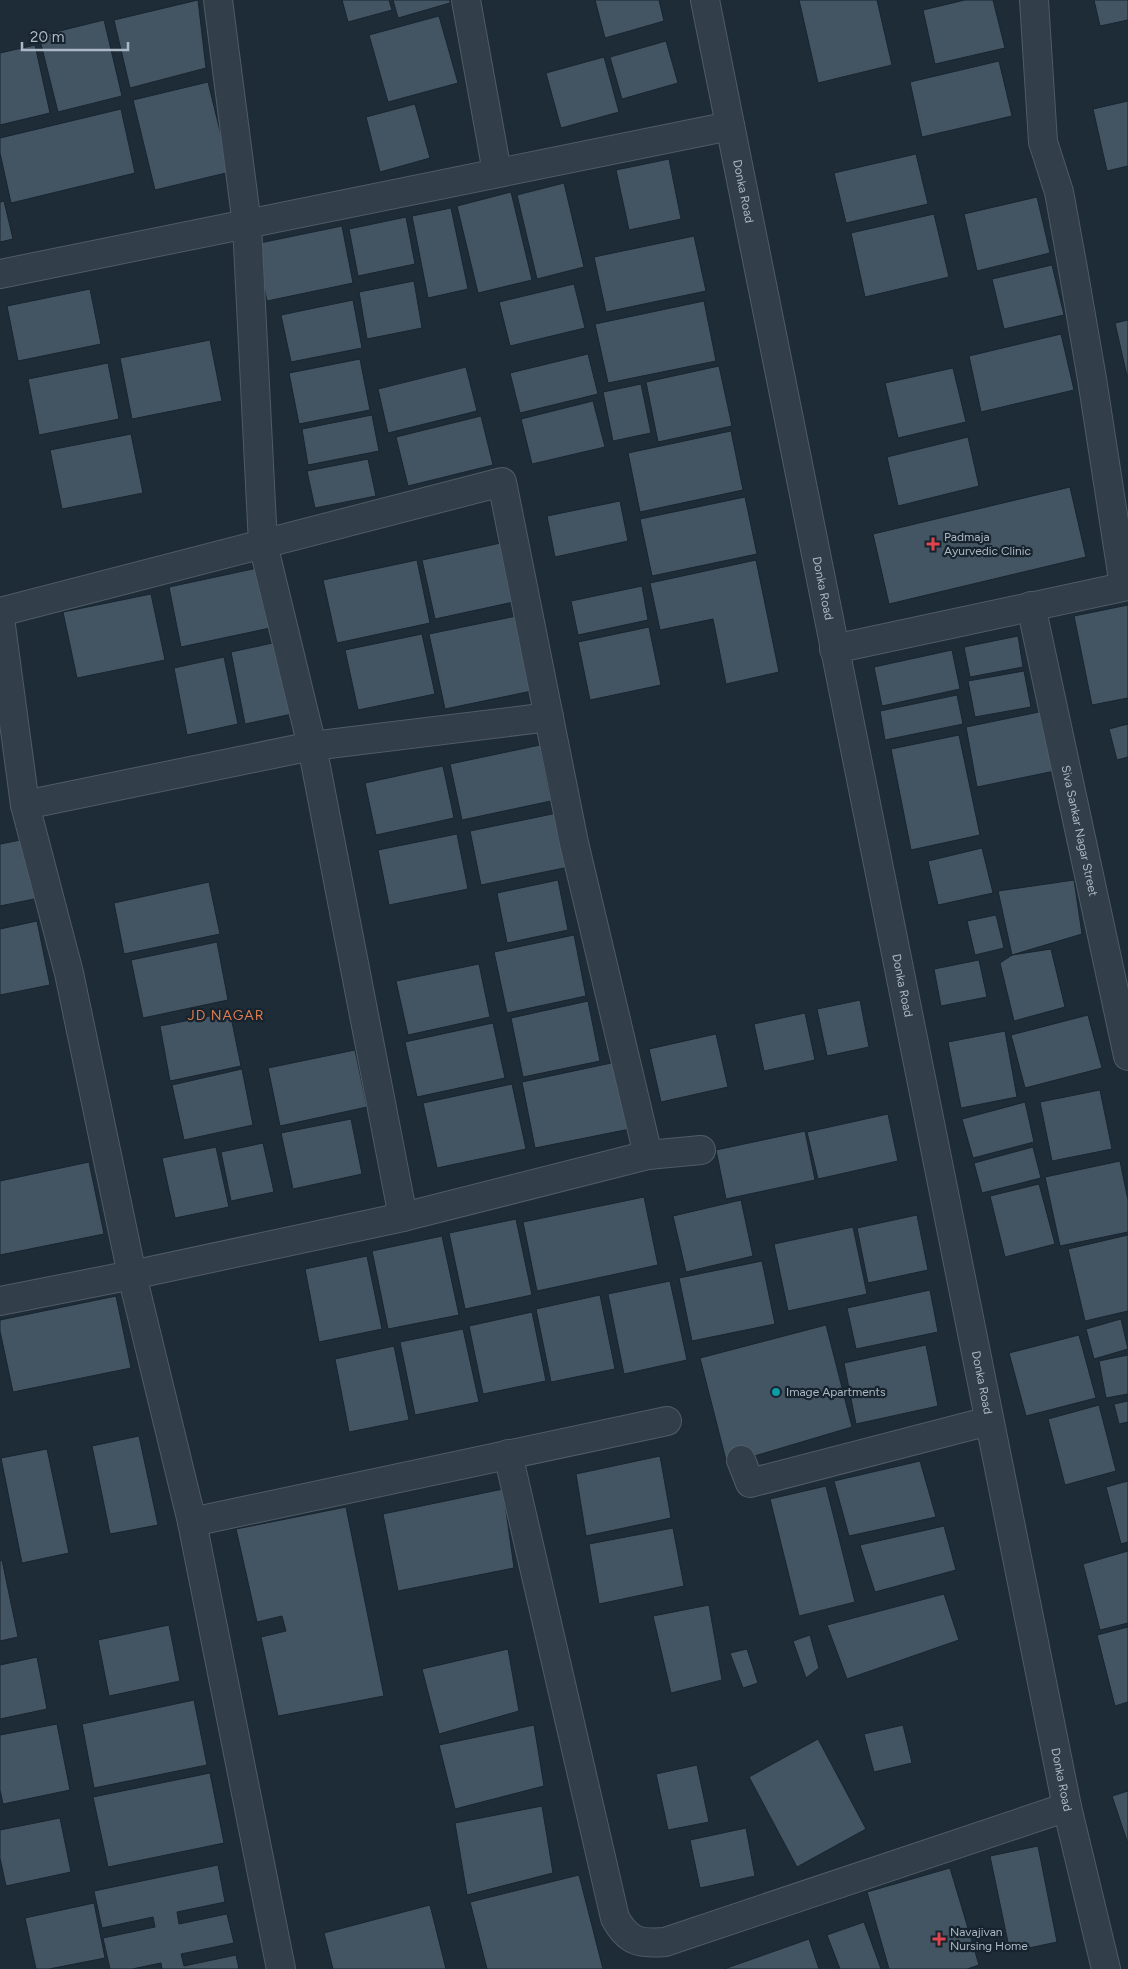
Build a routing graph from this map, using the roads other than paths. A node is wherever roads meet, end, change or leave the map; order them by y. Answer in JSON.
{"nodes":[{"id":1,"x":218,"y":0,"type":"edge"},
{"id":2,"x":466,"y":0,"type":"edge"},
{"id":3,"x":705,"y":0,"type":"edge"},
{"id":4,"x":1034,"y":0,"type":"edge"},
{"id":5,"x":730,"y":126,"type":"junction"},
{"id":6,"x":497,"y":172,"type":"junction"},
{"id":7,"x":247,"y":224,"type":"junction"},
{"id":8,"x":0,"y":274,"type":"edge"},
{"id":9,"x":263,"y":544,"type":"junction"},
{"id":10,"x":1126,"y":586,"type":"edge"},
{"id":11,"x":1031,"y":606,"type":"junction"},
{"id":12,"x":0,"y":612,"type":"edge"},
{"id":13,"x":0,"y":618,"type":"edge"},
{"id":14,"x":834,"y":649,"type":"junction"},
{"id":15,"x":549,"y":716,"type":"junction"},
{"id":16,"x":312,"y":746,"type":"junction"},
{"id":17,"x":25,"y":805,"type":"junction"},
{"id":18,"x":1128,"y":1056,"type":"edge"},
{"id":19,"x":701,"y":1150,"type":"dead end"},
{"id":20,"x":648,"y":1155,"type":"junction"},
{"id":21,"x":403,"y":1216,"type":"junction"},
{"id":22,"x":132,"y":1275,"type":"junction"},
{"id":23,"x":0,"y":1301,"type":"edge"},
{"id":24,"x":667,"y":1420,"type":"dead end"},
{"id":25,"x":989,"y":1421,"type":"junction"},
{"id":26,"x":508,"y":1454,"type":"junction"},
{"id":27,"x":741,"y":1460,"type":"dead end"},
{"id":28,"x":192,"y":1522,"type":"junction"},
{"id":29,"x":1067,"y":1807,"type":"junction"},
{"id":30,"x":281,"y":1969,"type":"edge"},
{"id":31,"x":1106,"y":1969,"type":"edge"}],
"edges":[{"from":1,"to":7,"type":"street"},
{"from":2,"to":6,"type":"street"},
{"from":3,"to":5,"type":"street","name":"Donka Road"},
{"from":4,"to":10,"type":"street"},
{"from":5,"to":6,"type":"street"},
{"from":5,"to":14,"type":"street","name":"Donka Road"},
{"from":6,"to":7,"type":"street"},
{"from":7,"to":8,"type":"street"},
{"from":7,"to":9,"type":"street"},
{"from":9,"to":12,"type":"street"},
{"from":9,"to":15,"type":"street"},
{"from":9,"to":16,"type":"street"},
{"from":10,"to":11,"type":"street"},
{"from":11,"to":14,"type":"street"},
{"from":11,"to":18,"type":"street","name":"Siva Sankar Nagar Street"},
{"from":13,"to":17,"type":"street"},
{"from":14,"to":25,"type":"street","name":"Donka Road"},
{"from":15,"to":16,"type":"street"},
{"from":15,"to":20,"type":"street"},
{"from":16,"to":17,"type":"street"},
{"from":16,"to":21,"type":"street"},
{"from":17,"to":22,"type":"street"},
{"from":19,"to":20,"type":"street"},
{"from":20,"to":21,"type":"street"},
{"from":21,"to":22,"type":"street"},
{"from":22,"to":23,"type":"street"},
{"from":22,"to":28,"type":"street"},
{"from":24,"to":26,"type":"street"},
{"from":25,"to":27,"type":"street"},
{"from":25,"to":29,"type":"street","name":"Donka Road"},
{"from":26,"to":28,"type":"street"},
{"from":26,"to":29,"type":"street"},
{"from":28,"to":30,"type":"street"},
{"from":29,"to":31,"type":"street","name":"Donka Road"}]}
